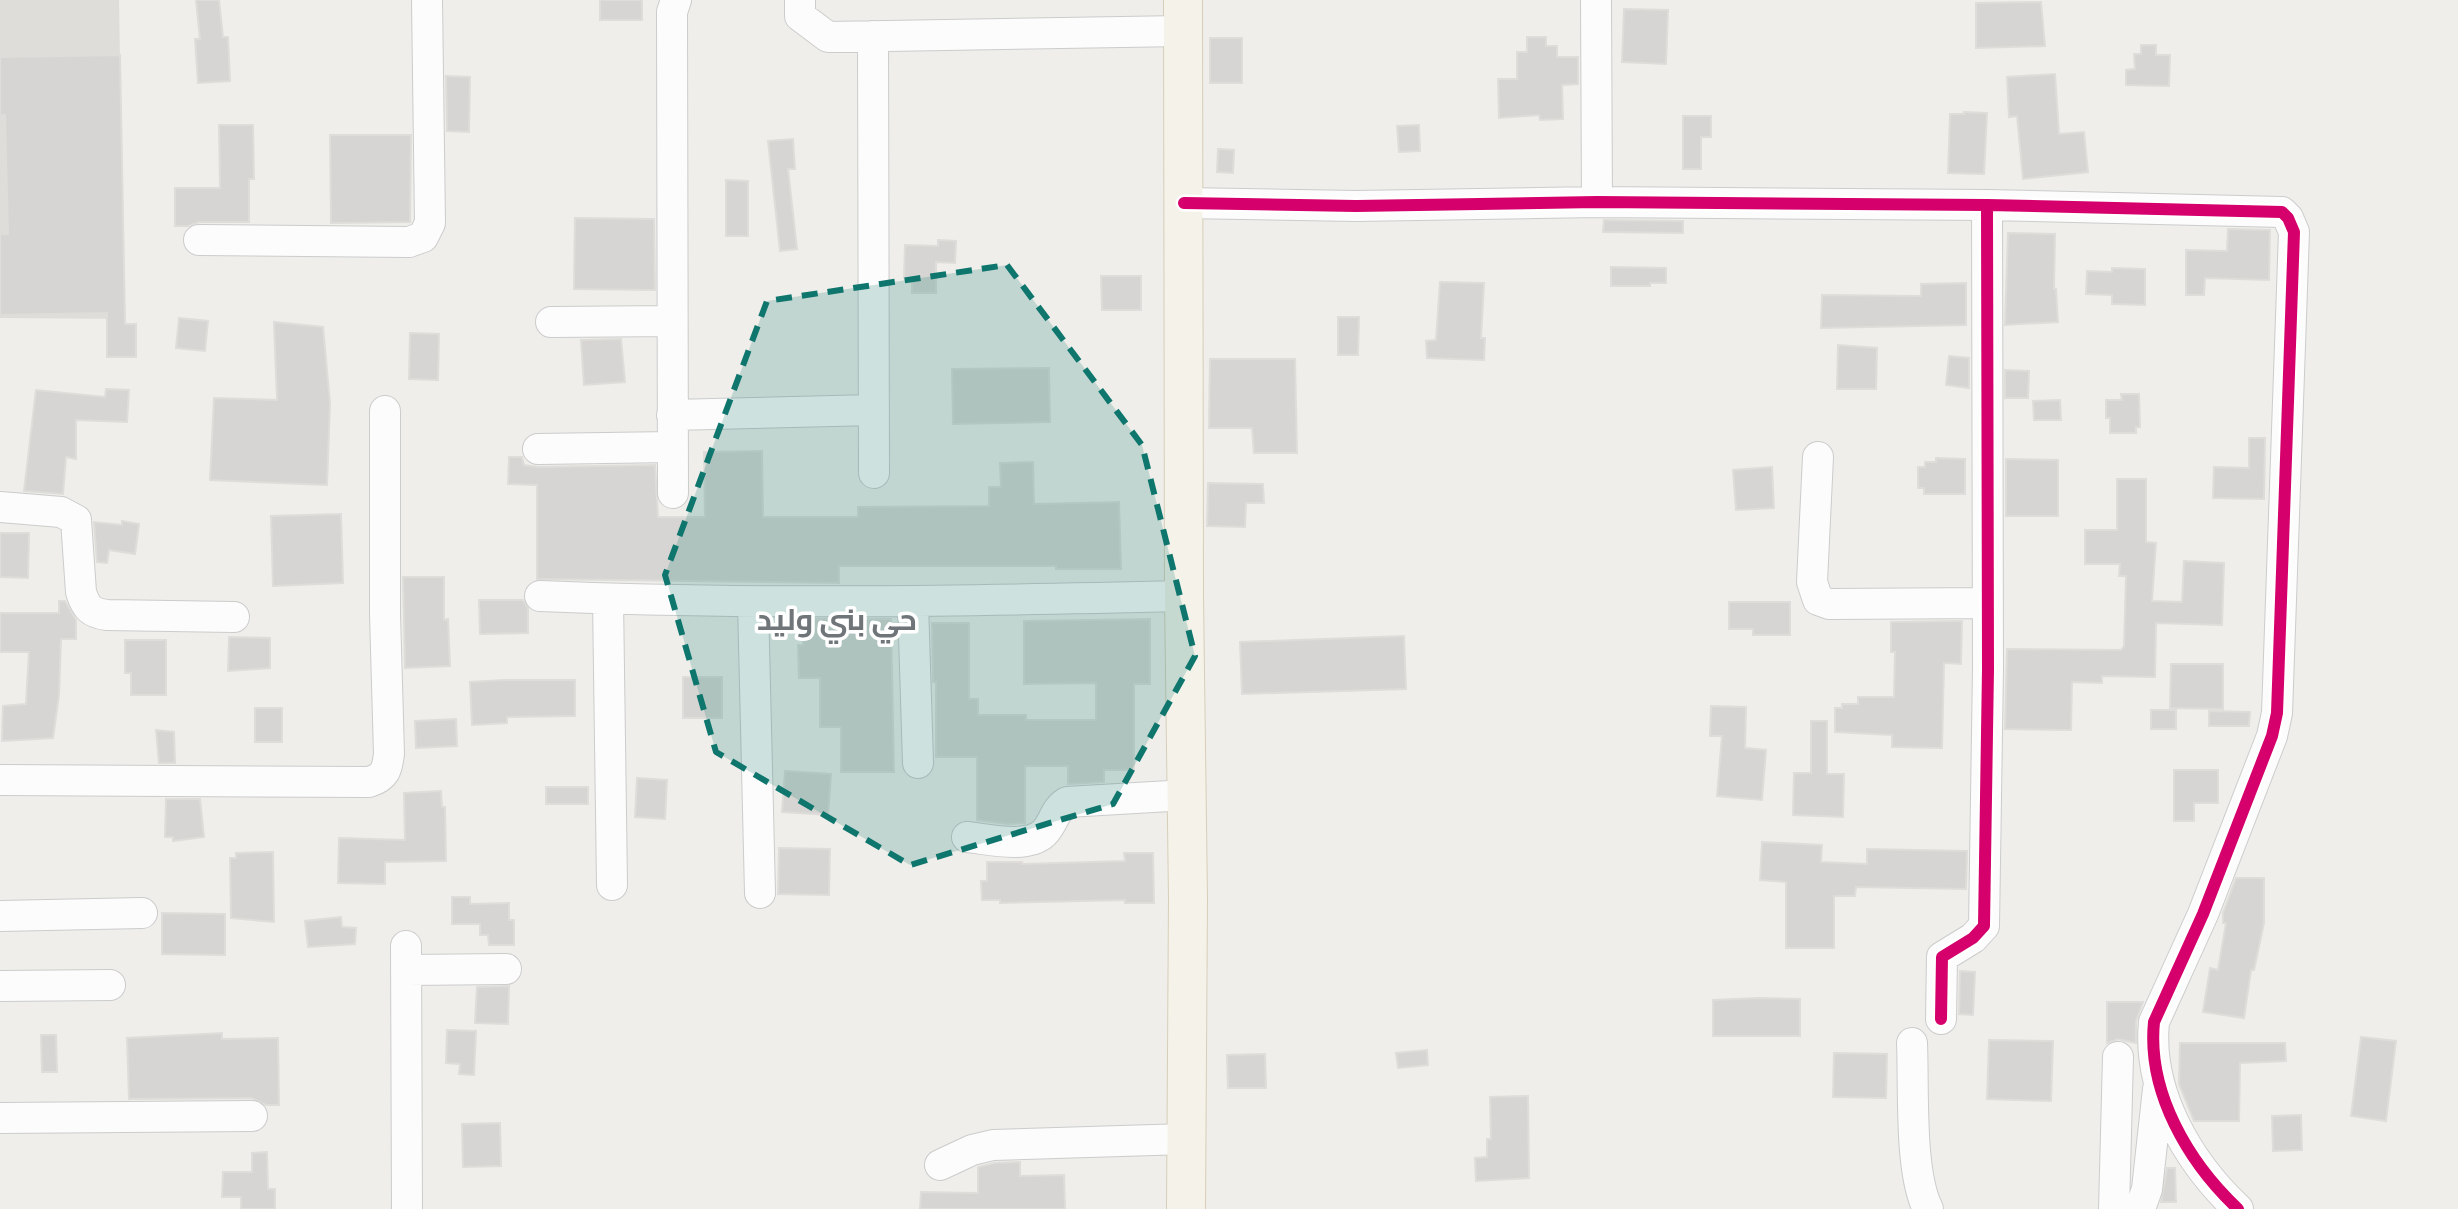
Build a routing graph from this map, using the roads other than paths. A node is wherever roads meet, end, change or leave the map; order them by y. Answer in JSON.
{"nodes":[{"id":1,"x":427,"y":0,"type":"edge"},
{"id":2,"x":676,"y":0,"type":"edge"},
{"id":3,"x":800,"y":0,"type":"edge"},
{"id":4,"x":1596,"y":0,"type":"edge"},
{"id":5,"x":1182,"y":16,"type":"edge"},
{"id":6,"x":873,"y":36,"type":"junction"},
{"id":7,"x":1597,"y":202,"type":"junction"},
{"id":8,"x":1184,"y":203,"type":"junction"},
{"id":9,"x":1987,"y":205,"type":"junction"},
{"id":10,"x":199,"y":240,"type":"dead end"},
{"id":11,"x":672,"y":321,"type":"junction"},
{"id":12,"x":551,"y":322,"type":"dead end"},
{"id":13,"x":874,"y":410,"type":"junction"},
{"id":14,"x":385,"y":411,"type":"dead end"},
{"id":15,"x":672,"y":415,"type":"junction"},
{"id":16,"x":672,"y":447,"type":"junction"},
{"id":17,"x":538,"y":449,"type":"dead end"},
{"id":18,"x":1818,"y":457,"type":"dead end"},
{"id":19,"x":874,"y":473,"type":"dead end"},
{"id":20,"x":673,"y":493,"type":"dead end"},
{"id":21,"x":0,"y":507,"type":"edge"},
{"id":22,"x":540,"y":596,"type":"dead end"},
{"id":23,"x":1184,"y":596,"type":"junction"},
{"id":24,"x":608,"y":599,"type":"junction"},
{"id":25,"x":753,"y":603,"type":"junction"},
{"id":26,"x":913,"y":603,"type":"junction"},
{"id":27,"x":1988,"y":603,"type":"junction"},
{"id":28,"x":234,"y":617,"type":"dead end"},
{"id":29,"x":918,"y":763,"type":"dead end"},
{"id":30,"x":0,"y":780,"type":"edge"},
{"id":31,"x":1187,"y":795,"type":"junction"},
{"id":32,"x":967,"y":837,"type":"dead end"},
{"id":33,"x":612,"y":885,"type":"dead end"},
{"id":34,"x":760,"y":893,"type":"dead end"},
{"id":35,"x":142,"y":913,"type":"dead end"},
{"id":36,"x":0,"y":916,"type":"edge"},
{"id":37,"x":506,"y":969,"type":"dead end"},
{"id":38,"x":110,"y":985,"type":"dead end"},
{"id":39,"x":0,"y":986,"type":"edge"},
{"id":40,"x":1941,"y":1019,"type":"dead end"},
{"id":41,"x":1912,"y":1043,"type":"dead end"},
{"id":42,"x":2118,"y":1057,"type":"dead end"},
{"id":43,"x":2159,"y":1084,"type":"junction"},
{"id":44,"x":252,"y":1116,"type":"dead end"},
{"id":45,"x":0,"y":1118,"type":"edge"},
{"id":46,"x":1186,"y":1139,"type":"junction"},
{"id":47,"x":940,"y":1165,"type":"dead end"},
{"id":48,"x":407,"y":1209,"type":"edge"},
{"id":49,"x":1186,"y":1209,"type":"edge"},
{"id":50,"x":1928,"y":1209,"type":"edge"},
{"id":51,"x":2114,"y":1209,"type":"edge"},
{"id":52,"x":2140,"y":1209,"type":"edge"},
{"id":53,"x":2238,"y":1209,"type":"edge"}],
"edges":[{"from":1,"to":10,"type":"street"},
{"from":2,"to":11,"type":"street"},
{"from":3,"to":6,"type":"street"},
{"from":4,"to":7,"type":"street"},
{"from":5,"to":6,"type":"street"},
{"from":5,"to":8,"type":"main road"},
{"from":6,"to":13,"type":"street"},
{"from":7,"to":8,"type":"street"},
{"from":7,"to":9,"type":"street"},
{"from":8,"to":23,"type":"main road"},
{"from":9,"to":27,"type":"street"},
{"from":9,"to":43,"type":"street"},
{"from":11,"to":12,"type":"street"},
{"from":11,"to":15,"type":"street"},
{"from":13,"to":15,"type":"street"},
{"from":13,"to":19,"type":"street"},
{"from":14,"to":30,"type":"street"},
{"from":15,"to":16,"type":"street"},
{"from":16,"to":17,"type":"street"},
{"from":16,"to":20,"type":"street"},
{"from":18,"to":27,"type":"street"},
{"from":21,"to":28,"type":"street"},
{"from":22,"to":24,"type":"street"},
{"from":23,"to":26,"type":"street"},
{"from":23,"to":31,"type":"main road"},
{"from":24,"to":25,"type":"street"},
{"from":24,"to":33,"type":"street"},
{"from":25,"to":26,"type":"street"},
{"from":25,"to":34,"type":"street"},
{"from":26,"to":29,"type":"street"},
{"from":27,"to":40,"type":"street"},
{"from":31,"to":32,"type":"street"},
{"from":31,"to":46,"type":"main road"},
{"from":35,"to":36,"type":"street"},
{"from":37,"to":48,"type":"street"},
{"from":38,"to":39,"type":"street"},
{"from":41,"to":50,"type":"street"},
{"from":42,"to":51,"type":"street"},
{"from":43,"to":52,"type":"street"},
{"from":43,"to":53,"type":"street"},
{"from":44,"to":45,"type":"street"},
{"from":46,"to":47,"type":"street"},
{"from":46,"to":49,"type":"main road"}]}
